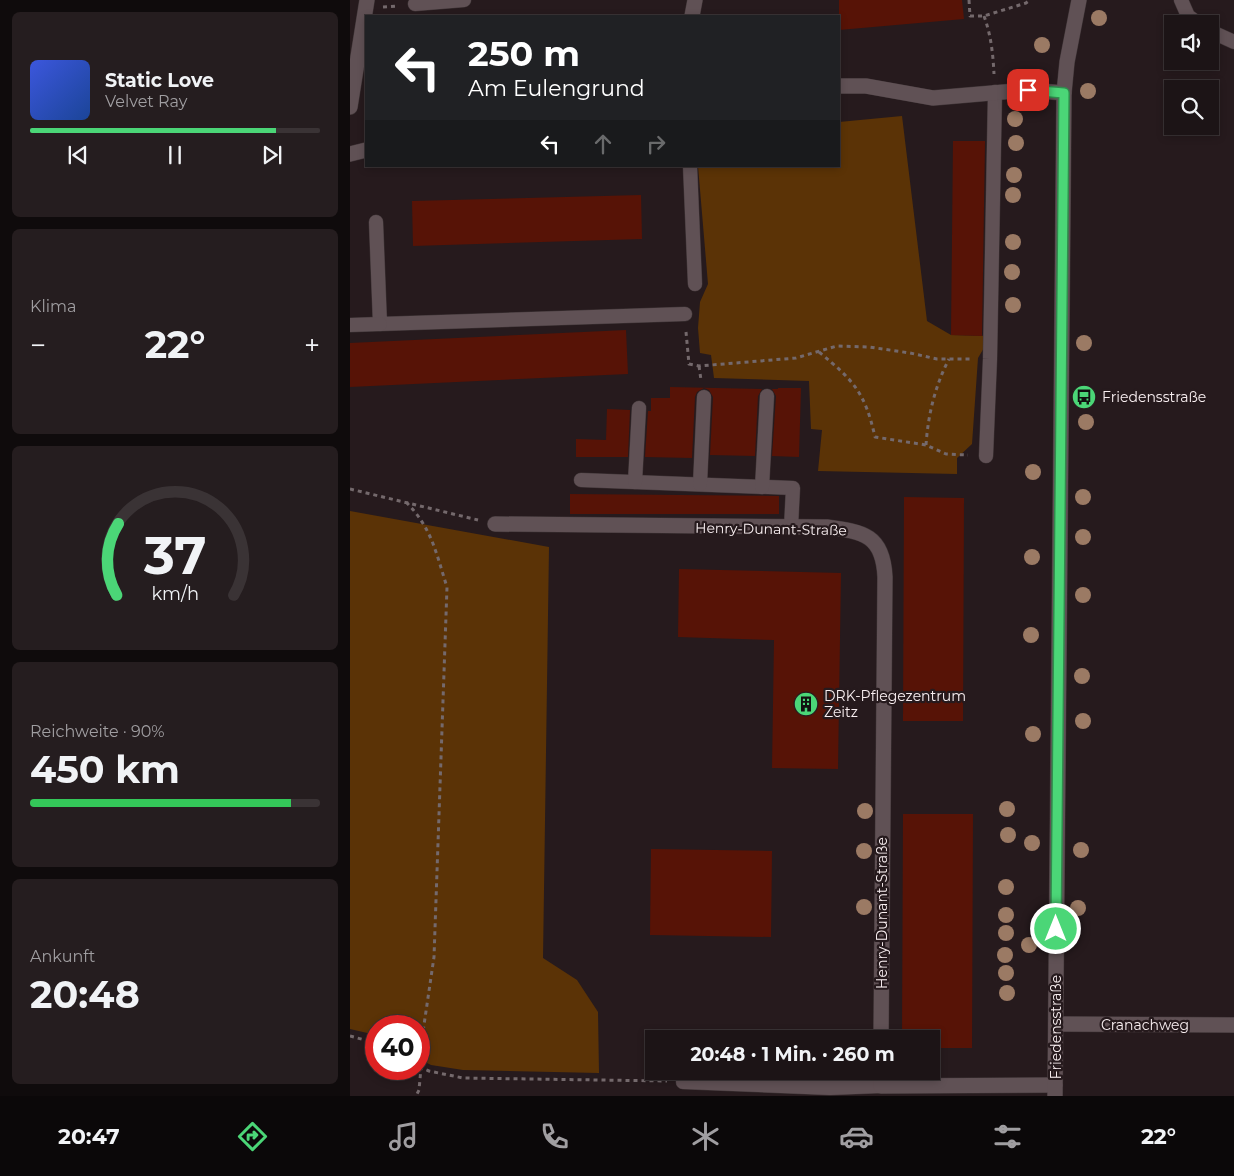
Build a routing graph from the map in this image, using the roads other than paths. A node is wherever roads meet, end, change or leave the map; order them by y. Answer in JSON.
{"nodes":[{"id":1,"x":464,"y":0,"type":"edge"},
{"id":2,"x":695,"y":0,"type":"edge"},
{"id":3,"x":1080,"y":0,"type":"edge"},
{"id":4,"x":1181,"y":0,"type":"edge"},
{"id":5,"x":366,"y":4,"type":"edge"},
{"id":6,"x":415,"y":4,"type":"road end"},
{"id":7,"x":692,"y":15,"type":"edge"},
{"id":8,"x":1188,"y":15,"type":"edge"},
{"id":9,"x":1219,"y":35,"type":"edge"},
{"id":10,"x":1234,"y":42,"type":"edge"},
{"id":11,"x":840,"y":86,"type":"edge"},
{"id":12,"x":995,"y":92,"type":"junction"},
{"id":13,"x":1064,"y":93,"type":"junction"},
{"id":14,"x":350,"y":107,"type":"edge"},
{"id":15,"x":365,"y":150,"type":"edge"},
{"id":16,"x":350,"y":154,"type":"edge"},
{"id":17,"x":690,"y":167,"type":"edge"},
{"id":18,"x":376,"y":222,"type":"dead end"},
{"id":19,"x":695,"y":284,"type":"dead end"},
{"id":20,"x":685,"y":314,"type":"road end"},
{"id":21,"x":380,"y":324,"type":"junction"},
{"id":22,"x":350,"y":325,"type":"edge"},
{"id":23,"x":704,"y":396,"type":"dead end"},
{"id":24,"x":767,"y":396,"type":"dead end"},
{"id":25,"x":639,"y":408,"type":"dead end"},
{"id":26,"x":986,"y":456,"type":"road end"},
{"id":27,"x":581,"y":480,"type":"dead end"},
{"id":28,"x":635,"y":482,"type":"junction"},
{"id":29,"x":700,"y":484,"type":"junction"},
{"id":30,"x":762,"y":487,"type":"junction"},
{"id":31,"x":495,"y":524,"type":"road end"},
{"id":32,"x":791,"y":527,"type":"junction"},
{"id":33,"x":1056,"y":1024,"type":"junction"},
{"id":34,"x":1234,"y":1025,"type":"edge"},
{"id":35,"x":882,"y":1030,"type":"edge"},
{"id":36,"x":875,"y":1080,"type":"edge"},
{"id":37,"x":897,"y":1080,"type":"edge"},
{"id":38,"x":683,"y":1082,"type":"road end"},
{"id":39,"x":1055,"y":1090,"type":"edge"}],
"edges":[{"from":1,"to":6,"type":"lane"},
{"from":2,"to":7,"type":"street"},
{"from":3,"to":13,"type":"street","name":"Friedensstraße"},
{"from":4,"to":8,"type":"lane"},
{"from":5,"to":14,"type":"street"},
{"from":9,"to":10,"type":"lane"},
{"from":11,"to":12,"type":"street"},
{"from":12,"to":13,"type":"street"},
{"from":12,"to":26,"type":"lane"},
{"from":13,"to":33,"type":"street","name":"Friedensstraße"},
{"from":15,"to":16,"type":"street"},
{"from":17,"to":19,"type":"lane"},
{"from":18,"to":21,"type":"lane"},
{"from":20,"to":21,"type":"lane"},
{"from":21,"to":22,"type":"lane"},
{"from":23,"to":29,"type":"lane"},
{"from":24,"to":30,"type":"lane"},
{"from":25,"to":28,"type":"lane"},
{"from":27,"to":28,"type":"lane"},
{"from":28,"to":29,"type":"lane"},
{"from":29,"to":30,"type":"lane"},
{"from":30,"to":32,"type":"lane"},
{"from":31,"to":32,"type":"street","name":"Henry-Dunant-Straße"},
{"from":32,"to":35,"type":"street","name":"Henry-Dunant-Straße"},
{"from":33,"to":34,"type":"street","name":"Cranachweg"},
{"from":33,"to":39,"type":"street","name":"Friedensstraße"},
{"from":36,"to":38,"type":"lane"},
{"from":37,"to":39,"type":"street"}]}
